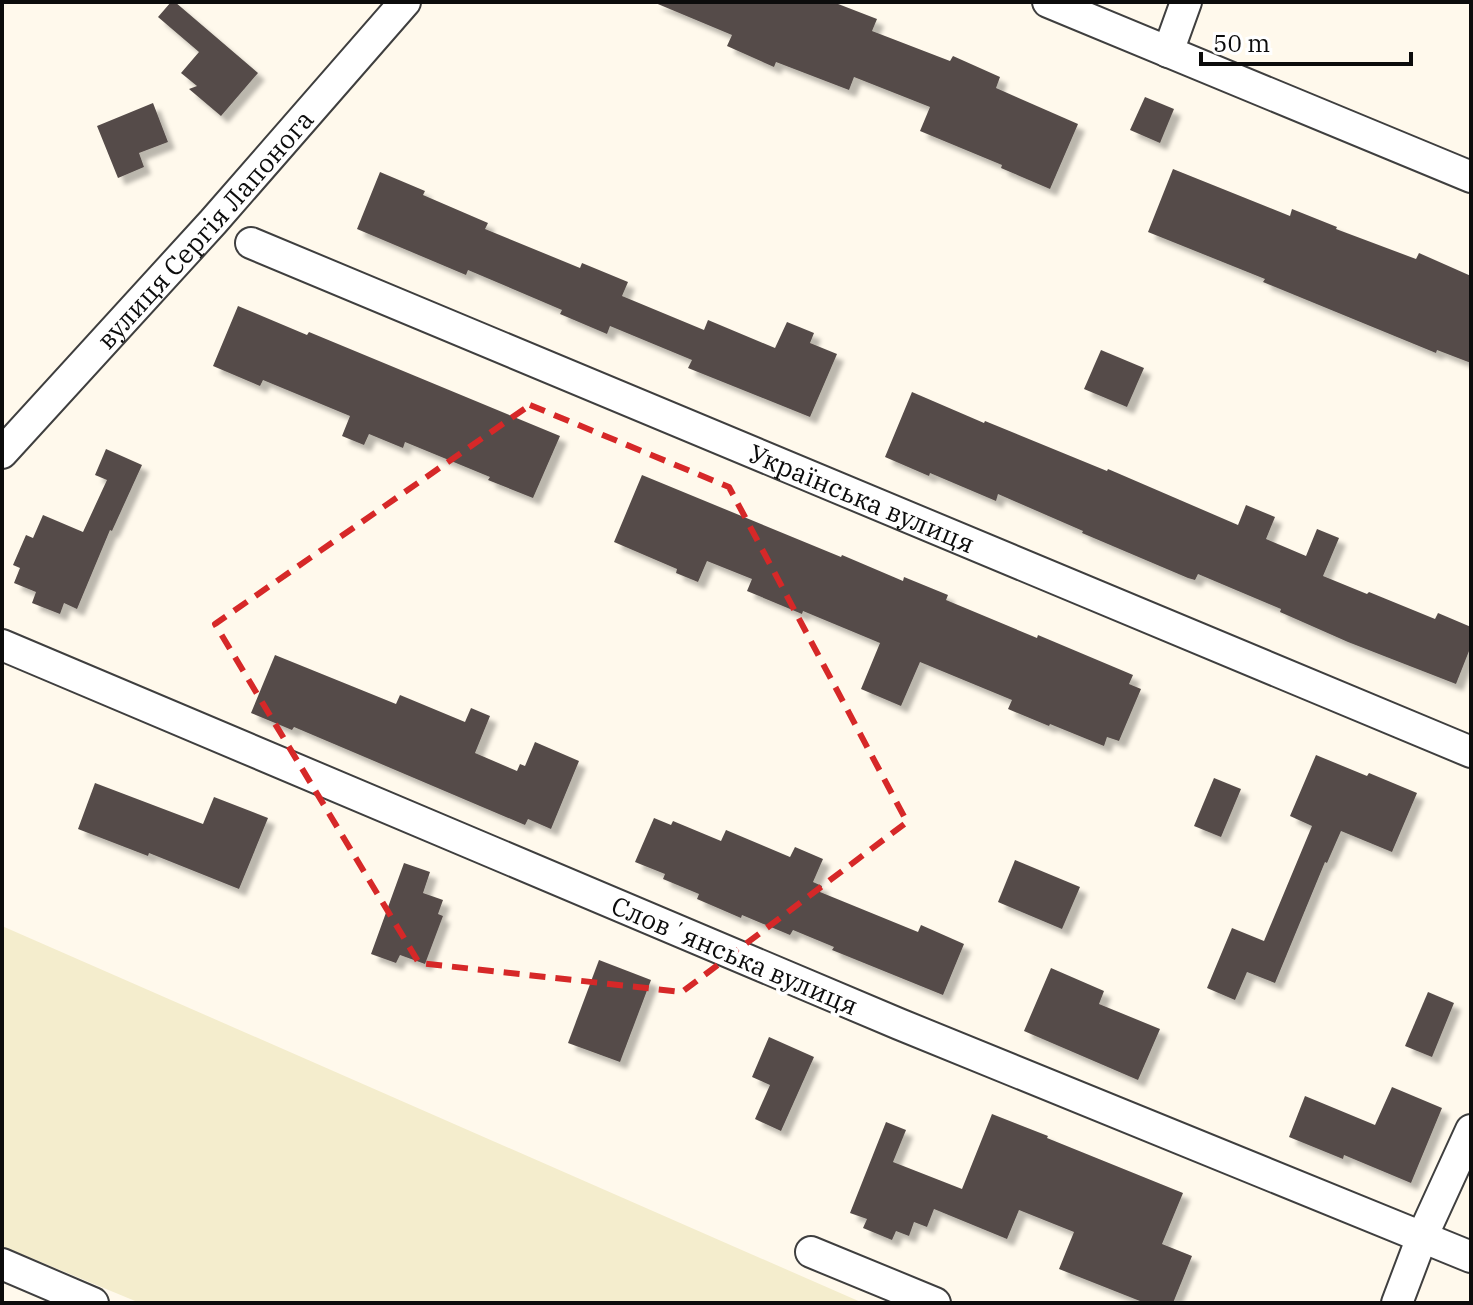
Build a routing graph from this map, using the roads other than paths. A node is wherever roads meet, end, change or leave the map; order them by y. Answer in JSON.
{"nodes":[{"id":1,"x":405,"y":2,"type":"edge"},
{"id":2,"x":1048,"y":2,"type":"edge"},
{"id":3,"x":1186,"y":2,"type":"edge"},
{"id":4,"x":1168,"y":52,"type":"junction"},
{"id":5,"x":1471,"y":177,"type":"edge"},
{"id":6,"x":251,"y":243,"type":"dead end"},
{"id":7,"x":2,"y":453,"type":"edge"},
{"id":8,"x":2,"y":645,"type":"edge"},
{"id":9,"x":1471,"y":752,"type":"edge"},
{"id":10,"x":1471,"y":1130,"type":"edge"},
{"id":11,"x":1422,"y":1237,"type":"junction"},
{"id":12,"x":811,"y":1252,"type":"dead end"},
{"id":13,"x":1471,"y":1257,"type":"edge"},
{"id":14,"x":2,"y":1264,"type":"edge"},
{"id":15,"x":91,"y":1303,"type":"edge"},
{"id":16,"x":935,"y":1303,"type":"edge"},
{"id":17,"x":1397,"y":1303,"type":"edge"}],
"edges":[{"from":1,"to":7,"type":"street","name":"вулиця Сергія Лапонога"},
{"from":2,"to":4,"type":"street"},
{"from":3,"to":4,"type":"street"},
{"from":4,"to":5,"type":"street"},
{"from":6,"to":9,"type":"street","name":"Українська вулиця"},
{"from":8,"to":11,"type":"street","name":"Словʼянська вулиця"},
{"from":10,"to":11,"type":"street"},
{"from":11,"to":13,"type":"street","name":"Словʼянська вулиця"},
{"from":11,"to":17,"type":"street"},
{"from":12,"to":16,"type":"street"},
{"from":14,"to":15,"type":"street"}]}
